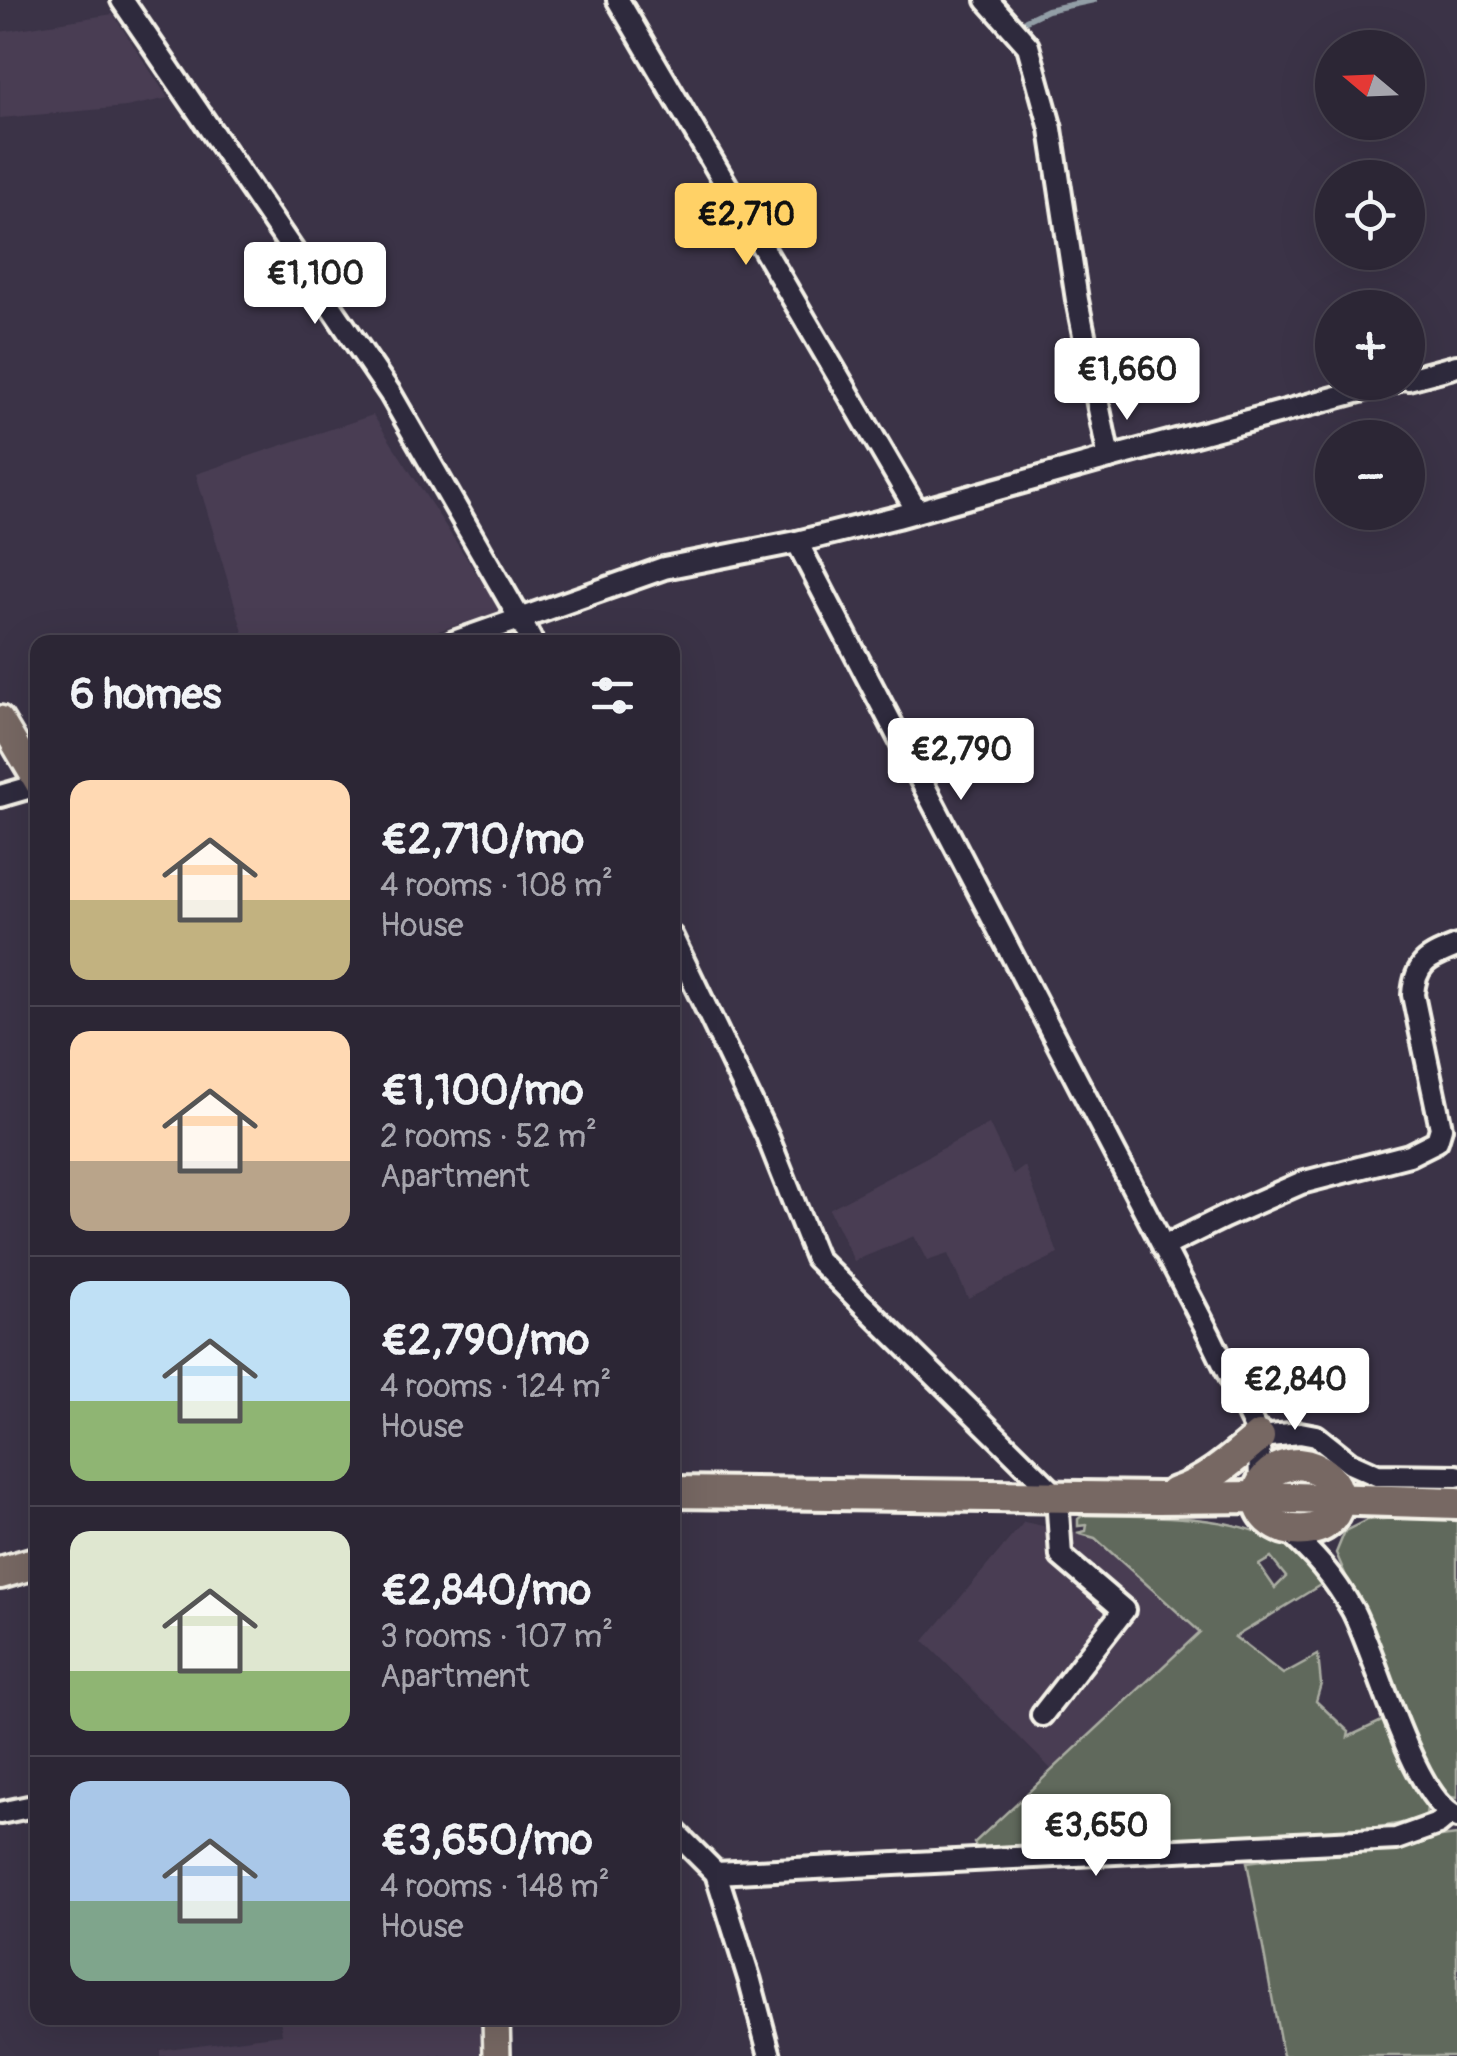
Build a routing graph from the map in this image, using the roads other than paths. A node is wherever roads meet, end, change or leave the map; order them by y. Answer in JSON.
{"nodes":[{"id":1,"x":122,"y":0,"type":"edge"},
{"id":2,"x":618,"y":0,"type":"edge"},
{"id":3,"x":986,"y":0,"type":"edge"},
{"id":4,"x":1457,"y":366,"type":"edge"},
{"id":5,"x":1425,"y":374,"type":"edge"},
{"id":6,"x":1326,"y":400,"type":"edge"},
{"id":7,"x":1109,"y":458,"type":"junction"},
{"id":8,"x":917,"y":511,"type":"junction"},
{"id":9,"x":797,"y":542,"type":"junction"},
{"id":10,"x":520,"y":619,"type":"junction"},
{"id":11,"x":474,"y":635,"type":"edge"},
{"id":12,"x":528,"y":635,"type":"edge"},
{"id":13,"x":0,"y":718,"type":"edge"},
{"id":14,"x":30,"y":770,"type":"edge"},
{"id":15,"x":30,"y":787,"type":"edge"},
{"id":16,"x":0,"y":796,"type":"edge"},
{"id":17,"x":1457,"y":946,"type":"edge"},
{"id":18,"x":680,"y":954,"type":"edge"},
{"id":19,"x":1163,"y":1247,"type":"junction"},
{"id":20,"x":1259,"y":1437,"type":"junction"},
{"id":21,"x":1457,"y":1476,"type":"edge"},
{"id":22,"x":680,"y":1483,"type":"edge"},
{"id":23,"x":680,"y":1492,"type":"edge"},
{"id":24,"x":778,"y":1492,"type":"junction"},
{"id":25,"x":1057,"y":1496,"type":"junction"},
{"id":26,"x":1158,"y":1498,"type":"junction"},
{"id":27,"x":1327,"y":1499,"type":"junction"},
{"id":28,"x":680,"y":1501,"type":"edge"},
{"id":29,"x":1375,"y":1502,"type":"junction"},
{"id":30,"x":1457,"y":1502,"type":"edge"},
{"id":31,"x":1269,"y":1508,"type":"junction"},
{"id":32,"x":30,"y":1564,"type":"edge"},
{"id":33,"x":0,"y":1573,"type":"edge"},
{"id":34,"x":1333,"y":1578,"type":"junction"},
{"id":35,"x":1042,"y":1714,"type":"dead end"},
{"id":36,"x":30,"y":1807,"type":"edge"},
{"id":37,"x":0,"y":1813,"type":"edge"},
{"id":38,"x":1453,"y":1816,"type":"edge"},
{"id":39,"x":680,"y":1837,"type":"edge"},
{"id":40,"x":716,"y":1873,"type":"junction"},
{"id":41,"x":496,"y":2025,"type":"edge"},
{"id":42,"x":497,"y":2056,"type":"edge"},
{"id":43,"x":770,"y":2056,"type":"edge"}],
"edges":[{"from":1,"to":10,"type":"street"},
{"from":2,"to":8,"type":"street"},
{"from":3,"to":7,"type":"street"},
{"from":4,"to":5,"type":"street"},
{"from":6,"to":7,"type":"street"},
{"from":7,"to":8,"type":"street"},
{"from":8,"to":9,"type":"street"},
{"from":9,"to":10,"type":"street"},
{"from":9,"to":19,"type":"street"},
{"from":10,"to":11,"type":"street"},
{"from":10,"to":12,"type":"street"},
{"from":13,"to":14,"type":"main road"},
{"from":15,"to":16,"type":"street"},
{"from":17,"to":19,"type":"street"},
{"from":18,"to":25,"type":"street"},
{"from":19,"to":20,"type":"street"},
{"from":20,"to":21,"type":"street"},
{"from":20,"to":26,"type":"highway"},
{"from":20,"to":27,"type":"street"},
{"from":20,"to":31,"type":"street"},
{"from":22,"to":24,"type":"highway"},
{"from":23,"to":24,"type":"highway"},
{"from":24,"to":25,"type":"highway"},
{"from":24,"to":28,"type":"highway"},
{"from":25,"to":26,"type":"highway"},
{"from":25,"to":35,"type":"street"},
{"from":26,"to":31,"type":"highway"},
{"from":27,"to":29,"type":"highway"},
{"from":27,"to":29,"type":"highway"},
{"from":27,"to":31,"type":"highway"},
{"from":27,"to":31,"type":"highway"},
{"from":27,"to":34,"type":"street"},
{"from":29,"to":30,"type":"highway"},
{"from":31,"to":34,"type":"street"},
{"from":32,"to":33,"type":"highway"},
{"from":34,"to":38,"type":"street"},
{"from":36,"to":37,"type":"street"},
{"from":38,"to":40,"type":"street"},
{"from":39,"to":40,"type":"street"},
{"from":40,"to":43,"type":"street"},
{"from":41,"to":42,"type":"main road"}]}
